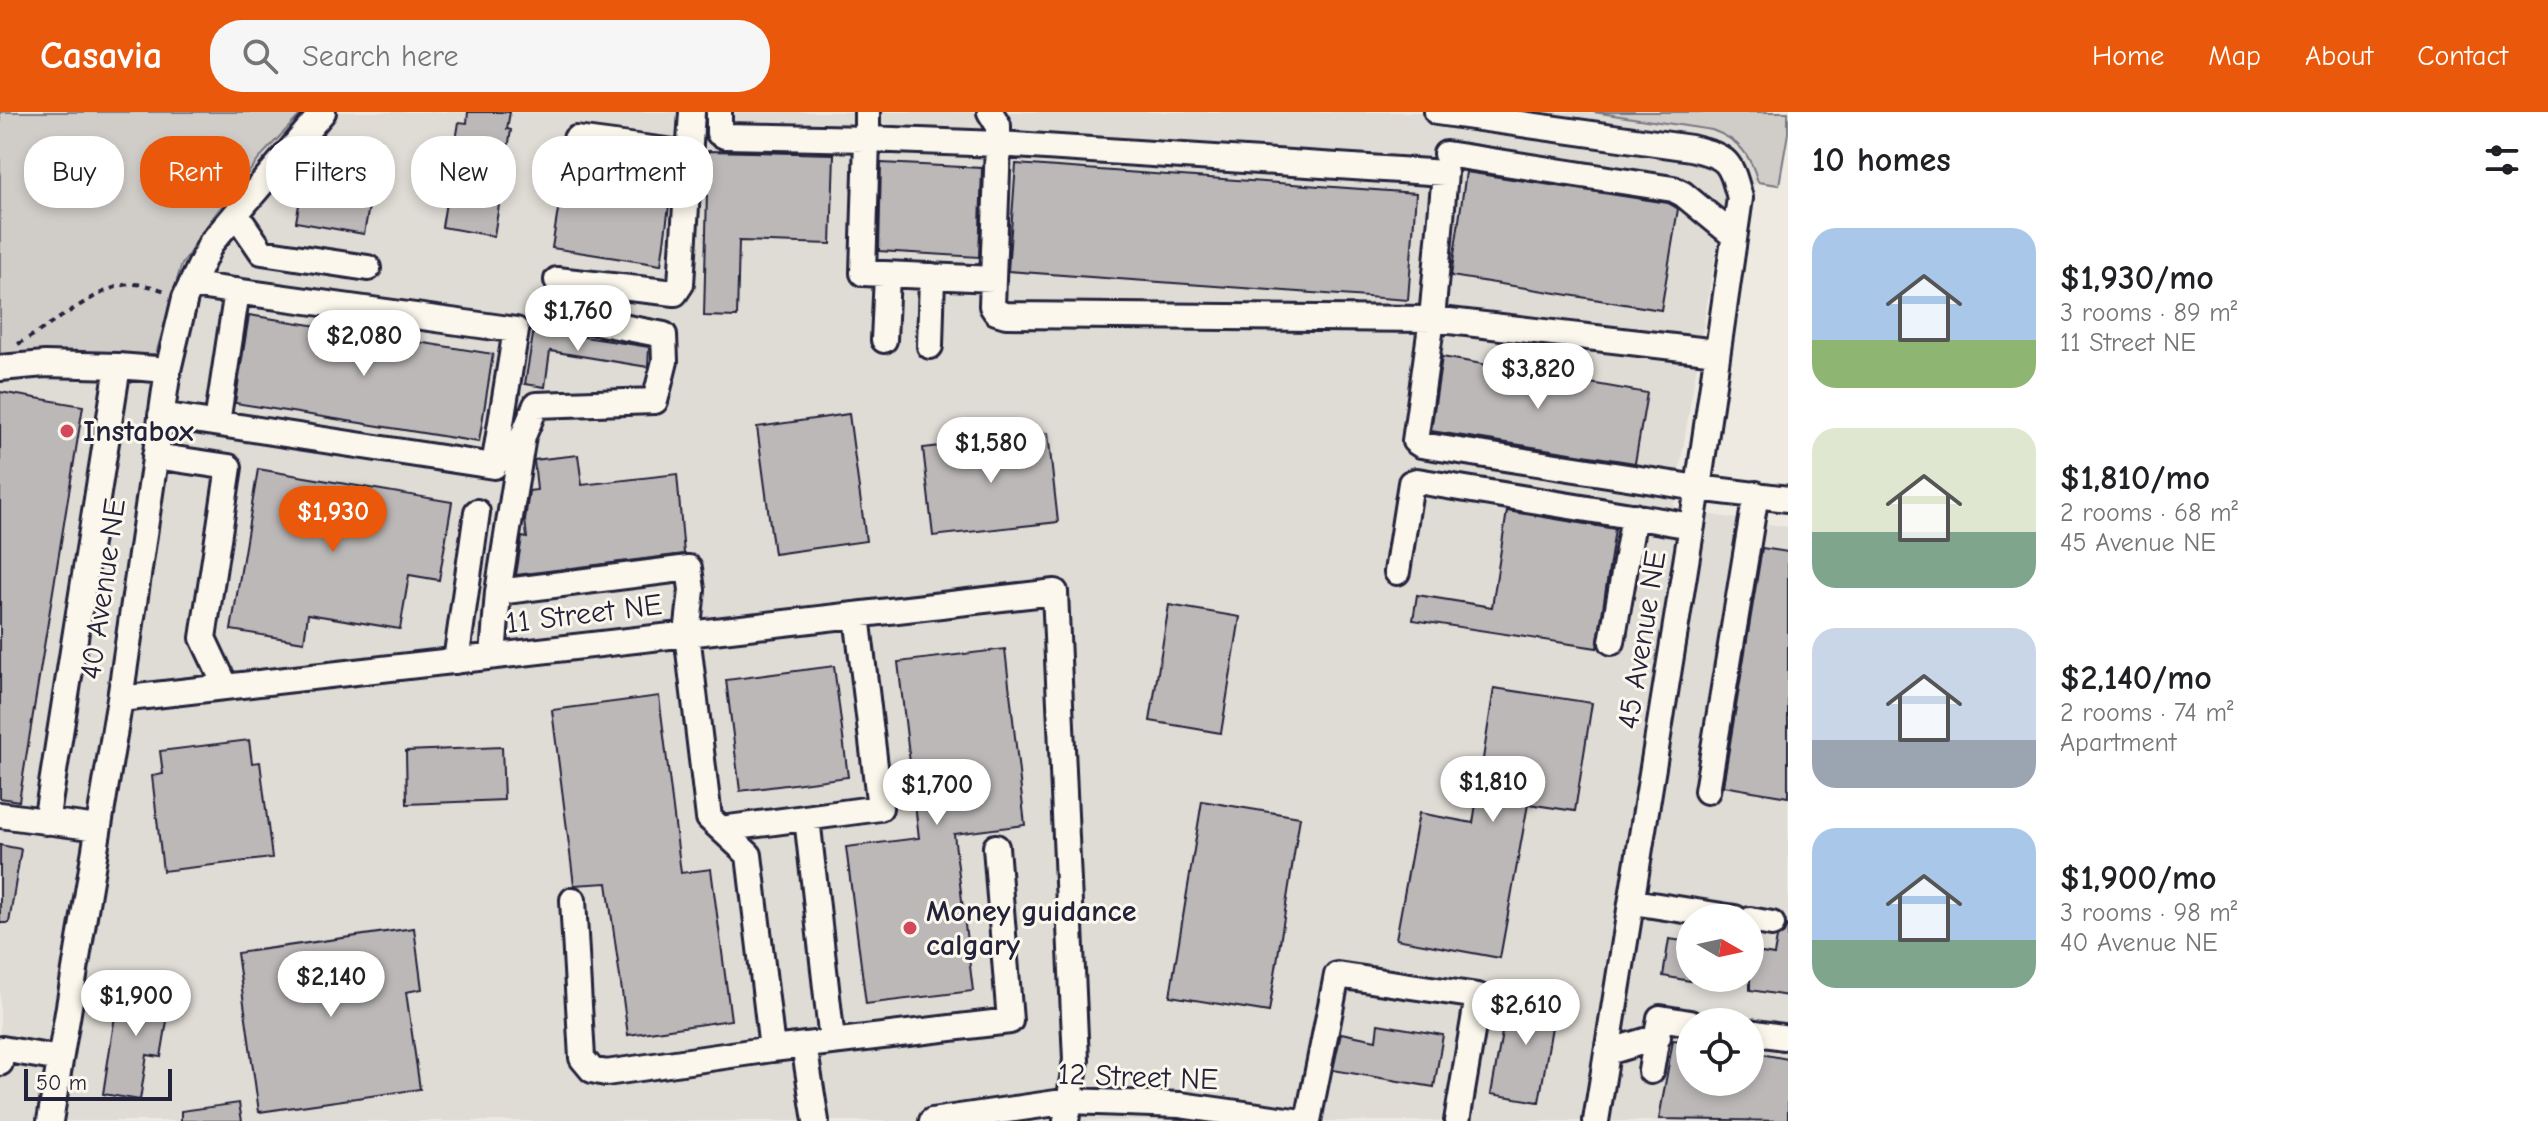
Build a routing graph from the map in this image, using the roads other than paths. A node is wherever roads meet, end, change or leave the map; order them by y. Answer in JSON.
{"nodes":[{"id":1,"x":323,"y":112,"type":"edge"},
{"id":2,"x":692,"y":112,"type":"edge"},
{"id":3,"x":719,"y":112,"type":"edge"},
{"id":4,"x":867,"y":112,"type":"edge"},
{"id":5,"x":1443,"y":113,"type":"edge"},
{"id":6,"x":998,"y":123,"type":"edge"},
{"id":7,"x":691,"y":136,"type":"edge"},
{"id":8,"x":867,"y":139,"type":"junction"},
{"id":9,"x":1446,"y":163,"type":"junction"},
{"id":10,"x":686,"y":208,"type":"edge"},
{"id":11,"x":236,"y":214,"type":"junction"},
{"id":12,"x":1734,"y":236,"type":"junction"},
{"id":13,"x":368,"y":268,"type":"dead end"},
{"id":14,"x":887,"y":275,"type":"junction"},
{"id":15,"x":932,"y":276,"type":"junction"},
{"id":16,"x":993,"y":279,"type":"junction"},
{"id":17,"x":557,"y":280,"type":"dead end"},
{"id":18,"x":188,"y":291,"type":"junction"},
{"id":19,"x":237,"y":291,"type":"junction"},
{"id":20,"x":1432,"y":319,"type":"junction"},
{"id":21,"x":586,"y":320,"type":"dead end"},
{"id":22,"x":884,"y":340,"type":"dead end"},
{"id":23,"x":930,"y":346,"type":"dead end"},
{"id":24,"x":1717,"y":352,"type":"junction"},
{"id":25,"x":118,"y":366,"type":"junction"},
{"id":26,"x":0,"y":368,"type":"edge"},
{"id":27,"x":168,"y":370,"type":"junction"},
{"id":28,"x":161,"y":415,"type":"junction"},
{"id":29,"x":217,"y":423,"type":"junction"},
{"id":30,"x":155,"y":456,"type":"junction"},
{"id":31,"x":1698,"y":488,"type":"junction"},
{"id":32,"x":1756,"y":494,"type":"junction"},
{"id":33,"x":1788,"y":499,"type":"edge"},
{"id":34,"x":477,"y":512,"type":"dead end"},
{"id":35,"x":1634,"y":516,"type":"junction"},
{"id":36,"x":1692,"y":526,"type":"junction"},
{"id":37,"x":1397,"y":572,"type":"dead end"},
{"id":38,"x":498,"y":592,"type":"junction"},
{"id":39,"x":857,"y":615,"type":"junction"},
{"id":40,"x":687,"y":634,"type":"junction"},
{"id":41,"x":1612,"y":642,"type":"dead end"},
{"id":42,"x":493,"y":656,"type":"junction"},
{"id":43,"x":456,"y":661,"type":"junction"},
{"id":44,"x":226,"y":687,"type":"junction"},
{"id":45,"x":120,"y":699,"type":"junction"},
{"id":46,"x":1707,"y":791,"type":"dead end"},
{"id":47,"x":0,"y":815,"type":"edge"},
{"id":48,"x":807,"y":818,"type":"junction"},
{"id":49,"x":46,"y":822,"type":"junction"},
{"id":50,"x":98,"y":828,"type":"junction"},
{"id":51,"x":721,"y":829,"type":"junction"},
{"id":52,"x":996,"y":847,"type":"dead end"},
{"id":53,"x":573,"y":900,"type":"dead end"},
{"id":54,"x":1633,"y":902,"type":"junction"},
{"id":55,"x":1676,"y":909,"type":"edge"},
{"id":56,"x":1676,"y":1021,"type":"edge"},
{"id":57,"x":1764,"y":1034,"type":"edge"},
{"id":58,"x":1658,"y":1037,"type":"junction"},
{"id":59,"x":1783,"y":1037,"type":"dead end"},
{"id":60,"x":832,"y":1041,"type":"junction"},
{"id":61,"x":804,"y":1045,"type":"junction"},
{"id":62,"x":772,"y":1049,"type":"junction"},
{"id":63,"x":1608,"y":1052,"type":"junction"},
{"id":64,"x":60,"y":1059,"type":"junction"},
{"id":65,"x":0,"y":1063,"type":"edge"},
{"id":66,"x":1651,"y":1071,"type":"dead end"},
{"id":67,"x":1068,"y":1111,"type":"edge"},
{"id":68,"x":50,"y":1121,"type":"edge"},
{"id":69,"x":816,"y":1121,"type":"edge"},
{"id":70,"x":932,"y":1121,"type":"edge"},
{"id":71,"x":1293,"y":1121,"type":"edge"},
{"id":72,"x":1457,"y":1121,"type":"edge"},
{"id":73,"x":1596,"y":1121,"type":"edge"}],
"edges":[{"from":1,"to":11,"type":"street","name":"40 Avenue NE"},
{"from":2,"to":7,"type":"street"},
{"from":3,"to":8,"type":"street"},
{"from":4,"to":8,"type":"street"},
{"from":5,"to":9,"type":"street"},
{"from":5,"to":12,"type":"street","name":"45 Avenue NE"},
{"from":6,"to":8,"type":"street"},
{"from":6,"to":9,"type":"street"},
{"from":6,"to":16,"type":"street"},
{"from":8,"to":14,"type":"street"},
{"from":9,"to":12,"type":"street"},
{"from":9,"to":20,"type":"street"},
{"from":10,"to":17,"type":"street"},
{"from":11,"to":13,"type":"street"},
{"from":11,"to":18,"type":"street","name":"40 Avenue NE"},
{"from":12,"to":24,"type":"street","name":"45 Avenue NE"},
{"from":14,"to":15,"type":"street"},
{"from":14,"to":22,"type":"street"},
{"from":15,"to":16,"type":"street"},
{"from":15,"to":23,"type":"street"},
{"from":16,"to":20,"type":"street"},
{"from":18,"to":19,"type":"street"},
{"from":18,"to":27,"type":"street","name":"40 Avenue NE"},
{"from":19,"to":29,"type":"street"},
{"from":19,"to":29,"type":"street"},
{"from":20,"to":24,"type":"street"},
{"from":20,"to":31,"type":"street"},
{"from":21,"to":38,"type":"street"},
{"from":24,"to":31,"type":"street","name":"45 Avenue NE"},
{"from":25,"to":26,"type":"street"},
{"from":25,"to":27,"type":"street"},
{"from":25,"to":49,"type":"street"},
{"from":27,"to":28,"type":"street","name":"40 Avenue NE"},
{"from":28,"to":29,"type":"street"},
{"from":28,"to":30,"type":"street","name":"40 Avenue NE"},
{"from":30,"to":44,"type":"street"},
{"from":30,"to":45,"type":"street","name":"40 Avenue NE"},
{"from":31,"to":32,"type":"street"},
{"from":31,"to":36,"type":"street","name":"45 Avenue NE"},
{"from":32,"to":33,"type":"street"},
{"from":32,"to":46,"type":"street"},
{"from":34,"to":43,"type":"street"},
{"from":35,"to":36,"type":"street"},
{"from":35,"to":37,"type":"street"},
{"from":35,"to":41,"type":"street"},
{"from":36,"to":54,"type":"street","name":"45 Avenue NE"},
{"from":38,"to":40,"type":"street"},
{"from":38,"to":42,"type":"street"},
{"from":39,"to":40,"type":"street","name":"11 Street NE"},
{"from":39,"to":48,"type":"street"},
{"from":39,"to":67,"type":"street","name":"11 Street NE"},
{"from":40,"to":42,"type":"street","name":"11 Street NE"},
{"from":40,"to":51,"type":"street"},
{"from":42,"to":43,"type":"street","name":"11 Street NE"},
{"from":43,"to":44,"type":"street","name":"11 Street NE"},
{"from":44,"to":45,"type":"street","name":"11 Street NE"},
{"from":45,"to":50,"type":"street","name":"40 Avenue NE"},
{"from":47,"to":49,"type":"street"},
{"from":48,"to":51,"type":"street"},
{"from":48,"to":60,"type":"street"},
{"from":49,"to":50,"type":"street"},
{"from":50,"to":64,"type":"street","name":"40 Avenue NE"},
{"from":51,"to":62,"type":"street"},
{"from":52,"to":60,"type":"street"},
{"from":53,"to":62,"type":"street"},
{"from":54,"to":55,"type":"street"},
{"from":54,"to":63,"type":"street","name":"45 Avenue NE"},
{"from":56,"to":58,"type":"street"},
{"from":57,"to":59,"type":"street"},
{"from":58,"to":63,"type":"street"},
{"from":58,"to":66,"type":"street"},
{"from":60,"to":61,"type":"street"},
{"from":61,"to":62,"type":"street"},
{"from":61,"to":69,"type":"street"},
{"from":63,"to":73,"type":"street","name":"45 Avenue NE"},
{"from":64,"to":65,"type":"street"},
{"from":64,"to":68,"type":"street","name":"40 Avenue NE"},
{"from":67,"to":70,"type":"street","name":"12 Street NE"},
{"from":67,"to":71,"type":"street","name":"12 Street NE"},
{"from":71,"to":72,"type":"street"}]}
